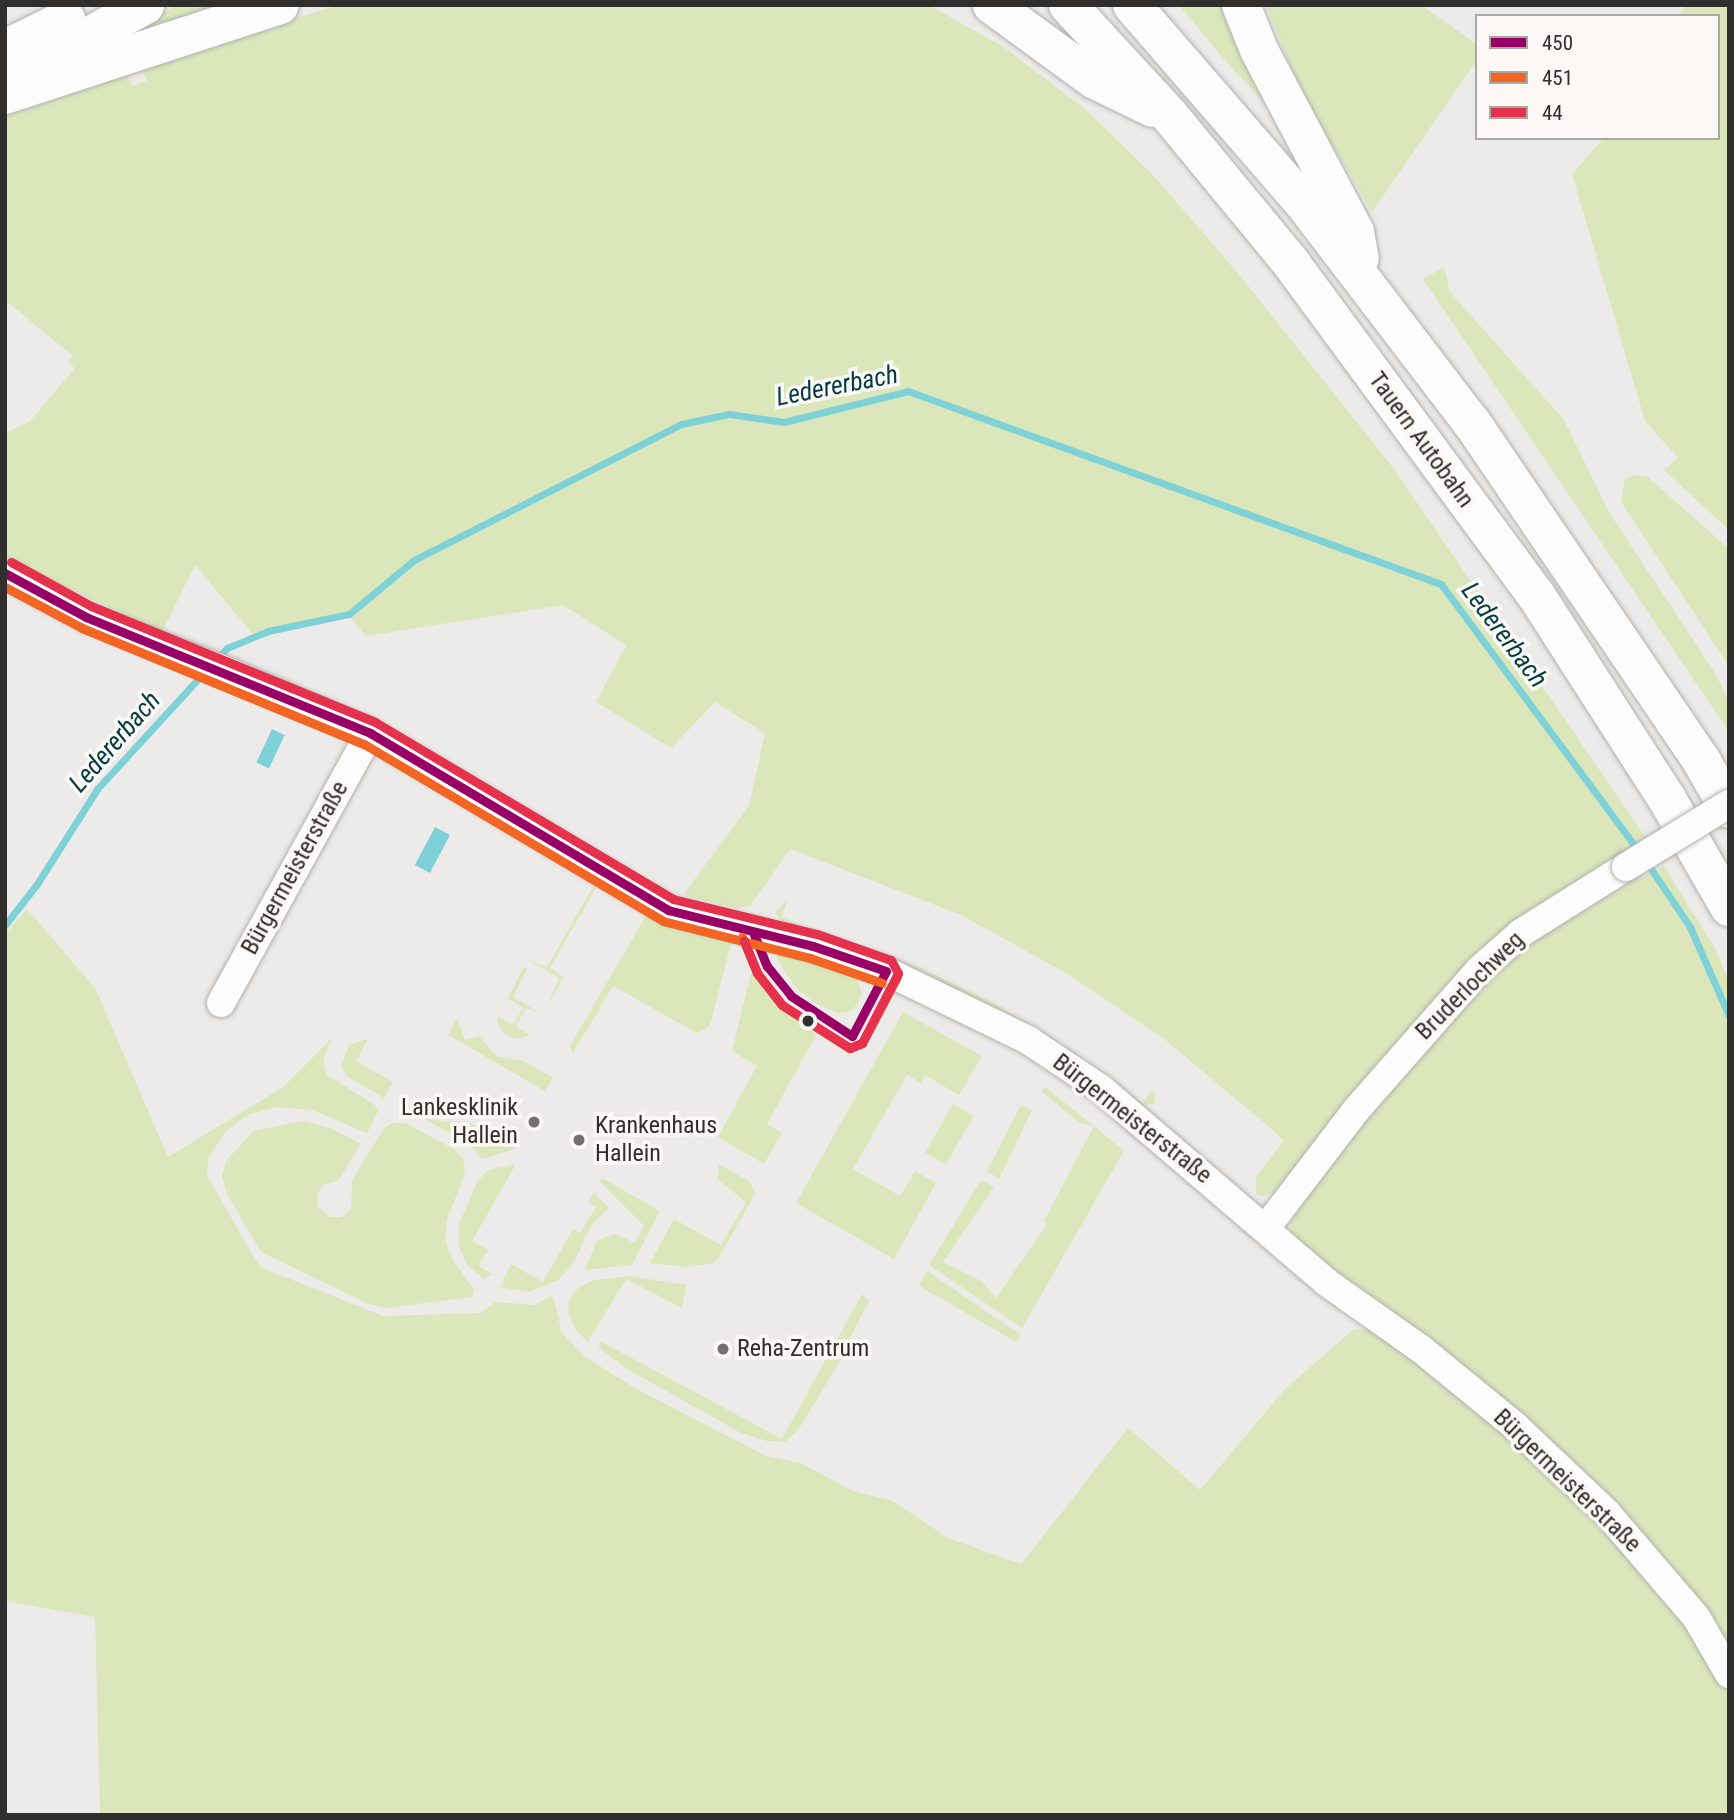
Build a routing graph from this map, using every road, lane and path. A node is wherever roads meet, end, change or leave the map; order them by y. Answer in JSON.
{"nodes":[{"id":1,"x":69,"y":5,"type":"edge"},
{"id":2,"x":96,"y":5,"type":"edge"},
{"id":3,"x":145,"y":5,"type":"edge"},
{"id":4,"x":280,"y":5,"type":"edge"},
{"id":5,"x":992,"y":5,"type":"edge"},
{"id":6,"x":1069,"y":5,"type":"edge"},
{"id":7,"x":1132,"y":5,"type":"edge"},
{"id":8,"x":1241,"y":5,"type":"edge"},
{"id":9,"x":19,"y":42,"type":"edge"},
{"id":10,"x":5,"y":84,"type":"edge"},
{"id":11,"x":5,"y":95,"type":"edge"},
{"id":12,"x":1170,"y":116,"type":"junction"},
{"id":13,"x":1364,"y":282,"type":"junction"},
{"id":14,"x":5,"y":573,"type":"edge"},
{"id":15,"x":370,"y":733,"type":"junction"},
{"id":16,"x":1729,"y":807,"type":"edge"},
{"id":17,"x":1729,"y":907,"type":"edge"},
{"id":18,"x":221,"y":1003,"type":"dead end"},
{"id":19,"x":1266,"y":1228,"type":"junction"},
{"id":20,"x":1729,"y":1674,"type":"edge"}],
"edges":[{"from":1,"to":9,"type":"highway"},
{"from":2,"to":9,"type":"highway"},
{"from":3,"to":10,"type":"highway"},
{"from":4,"to":11,"type":"highway"},
{"from":5,"to":12,"type":"highway"},
{"from":6,"to":12,"type":"highway","name":"Tauern Autobahn"},
{"from":7,"to":13,"type":"highway","name":"Tauern Autobahn"},
{"from":8,"to":13,"type":"highway"},
{"from":12,"to":17,"type":"highway","name":"Tauern Autobahn"},
{"from":13,"to":16,"type":"highway","name":"Tauern Autobahn"},
{"from":14,"to":15,"type":"street","name":"Bürgermeisterstraße"},
{"from":15,"to":18,"type":"street","name":"Bürgermeisterstraße"},
{"from":15,"to":19,"type":"street","name":"Bürgermeisterstraße"},
{"from":16,"to":19,"type":"street","name":"Bruderlochweg","bridge":true},
{"from":19,"to":20,"type":"street","name":"Bürgermeisterstraße"}]}
